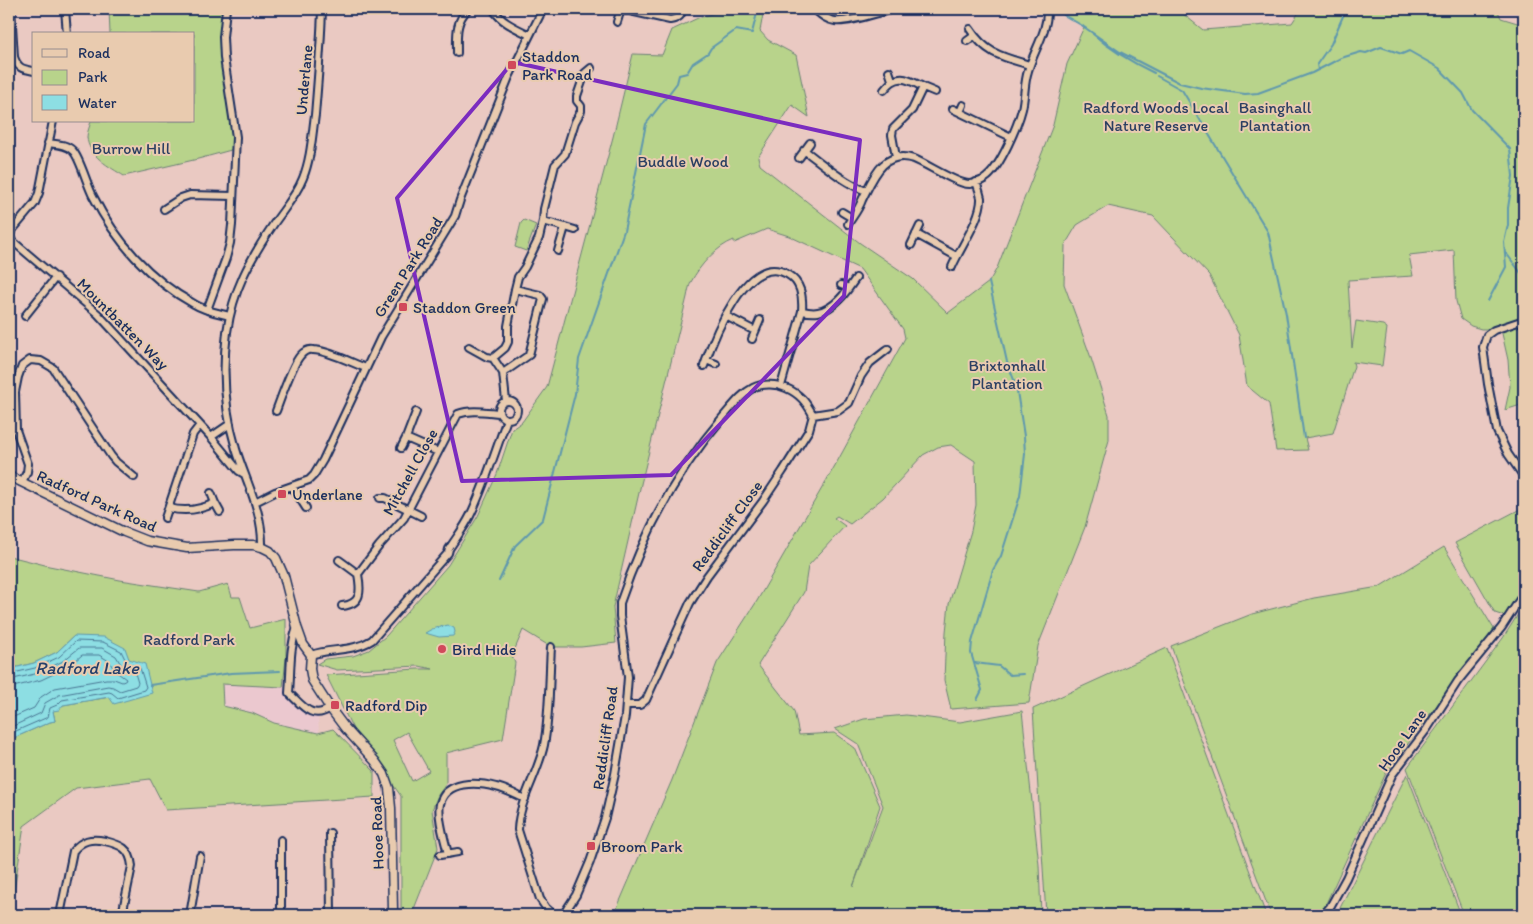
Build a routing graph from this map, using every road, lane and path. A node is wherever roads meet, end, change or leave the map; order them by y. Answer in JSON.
{"nodes":[{"id":1,"x":11,"y":9,"type":"edge"},
{"id":2,"x":65,"y":9,"type":"edge"},
{"id":3,"x":226,"y":9,"type":"edge"},
{"id":4,"x":322,"y":9,"type":"edge"},
{"id":5,"x":468,"y":9,"type":"edge"},
{"id":6,"x":494,"y":9,"type":"edge"},
{"id":7,"x":543,"y":9,"type":"edge"},
{"id":8,"x":682,"y":9,"type":"edge"},
{"id":9,"x":814,"y":9,"type":"edge"},
{"id":10,"x":894,"y":9,"type":"edge"},
{"id":11,"x":1047,"y":9,"type":"edge"},
{"id":12,"x":617,"y":22,"type":"dead end"},
{"id":13,"x":970,"y":29,"type":"dead end"},
{"id":14,"x":67,"y":32,"type":"edge"},
{"id":15,"x":530,"y":35,"type":"junction"},
{"id":16,"x":974,"y":36,"type":"junction"},
{"id":17,"x":967,"y":41,"type":"dead end"},
{"id":18,"x":457,"y":53,"type":"dead end"},
{"id":19,"x":1030,"y":65,"type":"junction"},
{"id":20,"x":591,"y":68,"type":"dead end"},
{"id":21,"x":32,"y":70,"type":"edge"},
{"id":22,"x":889,"y":71,"type":"dead end"},
{"id":23,"x":892,"y":80,"type":"junction"},
{"id":24,"x":923,"y":86,"type":"junction"},
{"id":25,"x":884,"y":90,"type":"dead end"},
{"id":26,"x":935,"y":92,"type":"dead end"},
{"id":27,"x":963,"y":105,"type":"dead end"},
{"id":28,"x":53,"y":122,"type":"edge"},
{"id":29,"x":1011,"y":137,"type":"junction"},
{"id":30,"x":48,"y":143,"type":"junction"},
{"id":31,"x":810,"y":143,"type":"dead end"},
{"id":32,"x":804,"y":150,"type":"junction"},
{"id":33,"x":896,"y":157,"type":"junction"},
{"id":34,"x":799,"y":158,"type":"dead end"},
{"id":35,"x":976,"y":182,"type":"junction"},
{"id":36,"x":866,"y":191,"type":"junction"},
{"id":37,"x":233,"y":196,"type":"junction"},
{"id":38,"x":164,"y":209,"type":"dead end"},
{"id":39,"x":842,"y":212,"type":"dead end"},
{"id":40,"x":543,"y":221,"type":"junction"},
{"id":41,"x":920,"y":226,"type":"dead end"},
{"id":42,"x":565,"y":227,"type":"junction"},
{"id":43,"x":575,"y":230,"type":"dead end"},
{"id":44,"x":9,"y":234,"type":"edge"},
{"id":45,"x":916,"y":234,"type":"junction"},
{"id":46,"x":9,"y":238,"type":"edge"},
{"id":47,"x":911,"y":245,"type":"dead end"},
{"id":48,"x":558,"y":251,"type":"dead end"},
{"id":49,"x":956,"y":256,"type":"junction"},
{"id":50,"x":952,"y":267,"type":"dead end"},
{"id":51,"x":56,"y":277,"type":"junction"},
{"id":52,"x":856,"y":278,"type":"dead end"},
{"id":53,"x":841,"y":285,"type":"dead end"},
{"id":54,"x":849,"y":288,"type":"junction"},
{"id":55,"x":515,"y":289,"type":"junction"},
{"id":56,"x":24,"y":304,"type":"dead end"},
{"id":57,"x":30,"y":310,"type":"junction"},
{"id":58,"x":207,"y":310,"type":"junction"},
{"id":59,"x":802,"y":311,"type":"junction"},
{"id":60,"x":25,"y":316,"type":"dead end"},
{"id":61,"x":230,"y":316,"type":"junction"},
{"id":62,"x":726,"y":316,"type":"junction"},
{"id":63,"x":760,"y":320,"type":"dead end"},
{"id":64,"x":1524,"y":320,"type":"edge"},
{"id":65,"x":755,"y":331,"type":"junction"},
{"id":66,"x":752,"y":339,"type":"dead end"},
{"id":67,"x":469,"y":347,"type":"dead end"},
{"id":68,"x":888,"y":349,"type":"dead end"},
{"id":69,"x":494,"y":358,"type":"junction"},
{"id":70,"x":716,"y":364,"type":"dead end"},
{"id":71,"x":366,"y":368,"type":"junction"},
{"id":72,"x":503,"y":373,"type":"junction"},
{"id":73,"x":781,"y":386,"type":"junction"},
{"id":74,"x":273,"y":396,"type":"dead end"},
{"id":75,"x":281,"y":399,"type":"junction"},
{"id":76,"x":506,"y":401,"type":"junction"},
{"id":77,"x":276,"y":411,"type":"dead end"},
{"id":78,"x":416,"y":412,"type":"dead end"},
{"id":79,"x":499,"y":413,"type":"junction"},
{"id":80,"x":813,"y":414,"type":"junction"},
{"id":81,"x":507,"y":419,"type":"junction"},
{"id":82,"x":230,"y":424,"type":"junction"},
{"id":83,"x":200,"y":425,"type":"junction"},
{"id":84,"x":211,"y":437,"type":"junction"},
{"id":85,"x":406,"y":438,"type":"junction"},
{"id":86,"x":401,"y":448,"type":"dead end"},
{"id":87,"x":438,"y":452,"type":"junction"},
{"id":88,"x":245,"y":474,"type":"junction"},
{"id":89,"x":9,"y":476,"type":"edge"},
{"id":90,"x":134,"y":477,"type":"dead end"},
{"id":91,"x":1524,"y":477,"type":"edge"},
{"id":92,"x":22,"y":482,"type":"junction"},
{"id":93,"x":292,"y":486,"type":"junction"},
{"id":94,"x":211,"y":493,"type":"dead end"},
{"id":95,"x":380,"y":498,"type":"dead end"},
{"id":96,"x":255,"y":502,"type":"junction"},
{"id":97,"x":215,"y":504,"type":"junction"},
{"id":98,"x":169,"y":508,"type":"junction"},
{"id":99,"x":306,"y":508,"type":"dead end"},
{"id":100,"x":408,"y":510,"type":"junction"},
{"id":101,"x":220,"y":512,"type":"dead end"},
{"id":102,"x":421,"y":516,"type":"dead end"},
{"id":103,"x":165,"y":518,"type":"dead end"},
{"id":104,"x":262,"y":547,"type":"junction"},
{"id":105,"x":339,"y":560,"type":"dead end"},
{"id":106,"x":358,"y":574,"type":"junction"},
{"id":107,"x":1524,"y":593,"type":"edge"},
{"id":108,"x":342,"y":606,"type":"dead end"},
{"id":109,"x":297,"y":627,"type":"junction"},
{"id":110,"x":551,"y":648,"type":"dead end"},
{"id":111,"x":311,"y":655,"type":"junction"},
{"id":112,"x":626,"y":705,"type":"junction"},
{"id":113,"x":330,"y":708,"type":"junction"},
{"id":114,"x":525,"y":799,"type":"junction"},
{"id":115,"x":330,"y":833,"type":"dead end"},
{"id":116,"x":281,"y":840,"type":"dead end"},
{"id":117,"x":458,"y":852,"type":"dead end"},
{"id":118,"x":448,"y":854,"type":"junction"},
{"id":119,"x":440,"y":855,"type":"dead end"},
{"id":120,"x":200,"y":856,"type":"dead end"},
{"id":121,"x":60,"y":915,"type":"edge"},
{"id":122,"x":122,"y":915,"type":"edge"},
{"id":123,"x":190,"y":915,"type":"edge"},
{"id":124,"x":281,"y":915,"type":"edge"},
{"id":125,"x":331,"y":915,"type":"edge"},
{"id":126,"x":394,"y":915,"type":"edge"},
{"id":127,"x":554,"y":915,"type":"edge"},
{"id":128,"x":563,"y":915,"type":"edge"},
{"id":129,"x":1323,"y":915,"type":"edge"}],
"edges":[{"from":1,"to":21,"type":"street"},
{"from":2,"to":14,"type":"street"},
{"from":3,"to":37,"type":"street"},
{"from":4,"to":61,"type":"street","name":"Underlane"},
{"from":5,"to":18,"type":"street"},
{"from":6,"to":15,"type":"street"},
{"from":7,"to":15,"type":"street","name":"Green Park Road"},
{"from":8,"to":12,"type":"street"},
{"from":9,"to":10,"type":"street"},
{"from":11,"to":19,"type":"street"},
{"from":13,"to":16,"type":"street"},
{"from":15,"to":71,"type":"street","name":"Green Park Road"},
{"from":16,"to":17,"type":"street"},
{"from":16,"to":19,"type":"street"},
{"from":19,"to":29,"type":"street"},
{"from":20,"to":40,"type":"street"},
{"from":22,"to":23,"type":"street"},
{"from":23,"to":24,"type":"street"},
{"from":23,"to":25,"type":"street"},
{"from":24,"to":26,"type":"street"},
{"from":24,"to":33,"type":"street"},
{"from":27,"to":29,"type":"street"},
{"from":28,"to":30,"type":"street"},
{"from":29,"to":35,"type":"street"},
{"from":30,"to":44,"type":"street"},
{"from":30,"to":58,"type":"street"},
{"from":31,"to":32,"type":"street"},
{"from":32,"to":34,"type":"street"},
{"from":32,"to":36,"type":"street"},
{"from":33,"to":35,"type":"street"},
{"from":33,"to":36,"type":"street"},
{"from":35,"to":49,"type":"street"},
{"from":36,"to":39,"type":"street"},
{"from":37,"to":38,"type":"street"},
{"from":37,"to":58,"type":"street"},
{"from":40,"to":42,"type":"street"},
{"from":40,"to":55,"type":"street"},
{"from":41,"to":45,"type":"street"},
{"from":42,"to":43,"type":"street"},
{"from":42,"to":48,"type":"street"},
{"from":45,"to":47,"type":"street"},
{"from":45,"to":49,"type":"street"},
{"from":46,"to":51,"type":"street","name":"Mountbatten Way"},
{"from":49,"to":50,"type":"street"},
{"from":51,"to":57,"type":"street"},
{"from":51,"to":83,"type":"street","name":"Mountbatten Way"},
{"from":52,"to":54,"type":"street"},
{"from":53,"to":54,"type":"street"},
{"from":54,"to":59,"type":"street"},
{"from":55,"to":69,"type":"street"},
{"from":55,"to":72,"type":"street"},
{"from":56,"to":57,"type":"street"},
{"from":57,"to":60,"type":"street"},
{"from":58,"to":61,"type":"street"},
{"from":59,"to":62,"type":"street"},
{"from":59,"to":73,"type":"street"},
{"from":61,"to":82,"type":"street","name":"Underlane"},
{"from":62,"to":65,"type":"street"},
{"from":62,"to":70,"type":"street"},
{"from":63,"to":65,"type":"street"},
{"from":64,"to":91,"type":"street"},
{"from":65,"to":66,"type":"street"},
{"from":67,"to":69,"type":"street"},
{"from":68,"to":80,"type":"street"},
{"from":69,"to":72,"type":"street"},
{"from":71,"to":75,"type":"street"},
{"from":71,"to":93,"type":"street","name":"Green Park Road"},
{"from":72,"to":76,"type":"street"},
{"from":73,"to":80,"type":"street"},
{"from":73,"to":112,"type":"street","name":"Reddicliff Road"},
{"from":74,"to":75,"type":"street"},
{"from":75,"to":77,"type":"street"},
{"from":76,"to":79,"type":"street"},
{"from":76,"to":81,"type":"street"},
{"from":78,"to":85,"type":"street"},
{"from":79,"to":81,"type":"street"},
{"from":79,"to":87,"type":"street","name":"Mitchell Close"},
{"from":80,"to":112,"type":"street","name":"Reddicliff Close"},
{"from":81,"to":111,"type":"street"},
{"from":82,"to":84,"type":"street"},
{"from":82,"to":88,"type":"street","name":"Underlane"},
{"from":83,"to":84,"type":"street","name":"Mountbatten Way"},
{"from":83,"to":98,"type":"street"},
{"from":84,"to":88,"type":"street","name":"Mountbatten Way"},
{"from":85,"to":86,"type":"street"},
{"from":85,"to":87,"type":"street"},
{"from":87,"to":100,"type":"street","name":"Mitchell Close"},
{"from":88,"to":96,"type":"street","name":"Underlane"},
{"from":89,"to":92,"type":"street","name":"Radford Park Road"},
{"from":90,"to":92,"type":"street"},
{"from":92,"to":104,"type":"street","name":"Radford Park Road"},
{"from":93,"to":96,"type":"street","name":"Green Park Road"},
{"from":93,"to":99,"type":"street"},
{"from":94,"to":97,"type":"street"},
{"from":95,"to":100,"type":"street"},
{"from":96,"to":104,"type":"street","name":"Underlane"},
{"from":97,"to":98,"type":"street"},
{"from":97,"to":101,"type":"street"},
{"from":98,"to":103,"type":"street"},
{"from":100,"to":102,"type":"street"},
{"from":100,"to":106,"type":"street","name":"Mitchell Close"},
{"from":104,"to":109,"type":"street"},
{"from":105,"to":106,"type":"street"},
{"from":106,"to":108,"type":"street"},
{"from":107,"to":129,"type":"street","name":"Hooe Lane"},
{"from":109,"to":111,"type":"street"},
{"from":109,"to":113,"type":"street"},
{"from":110,"to":114,"type":"street"},
{"from":111,"to":113,"type":"street","name":"Hooe Road"},
{"from":112,"to":128,"type":"street","name":"Reddicliff Road"},
{"from":113,"to":126,"type":"street","name":"Hooe Road"},
{"from":114,"to":118,"type":"street"},
{"from":114,"to":127,"type":"street"},
{"from":115,"to":125,"type":"street"},
{"from":116,"to":124,"type":"street"},
{"from":117,"to":118,"type":"street"},
{"from":118,"to":119,"type":"street"},
{"from":120,"to":123,"type":"street"},
{"from":121,"to":122,"type":"street"}]}
